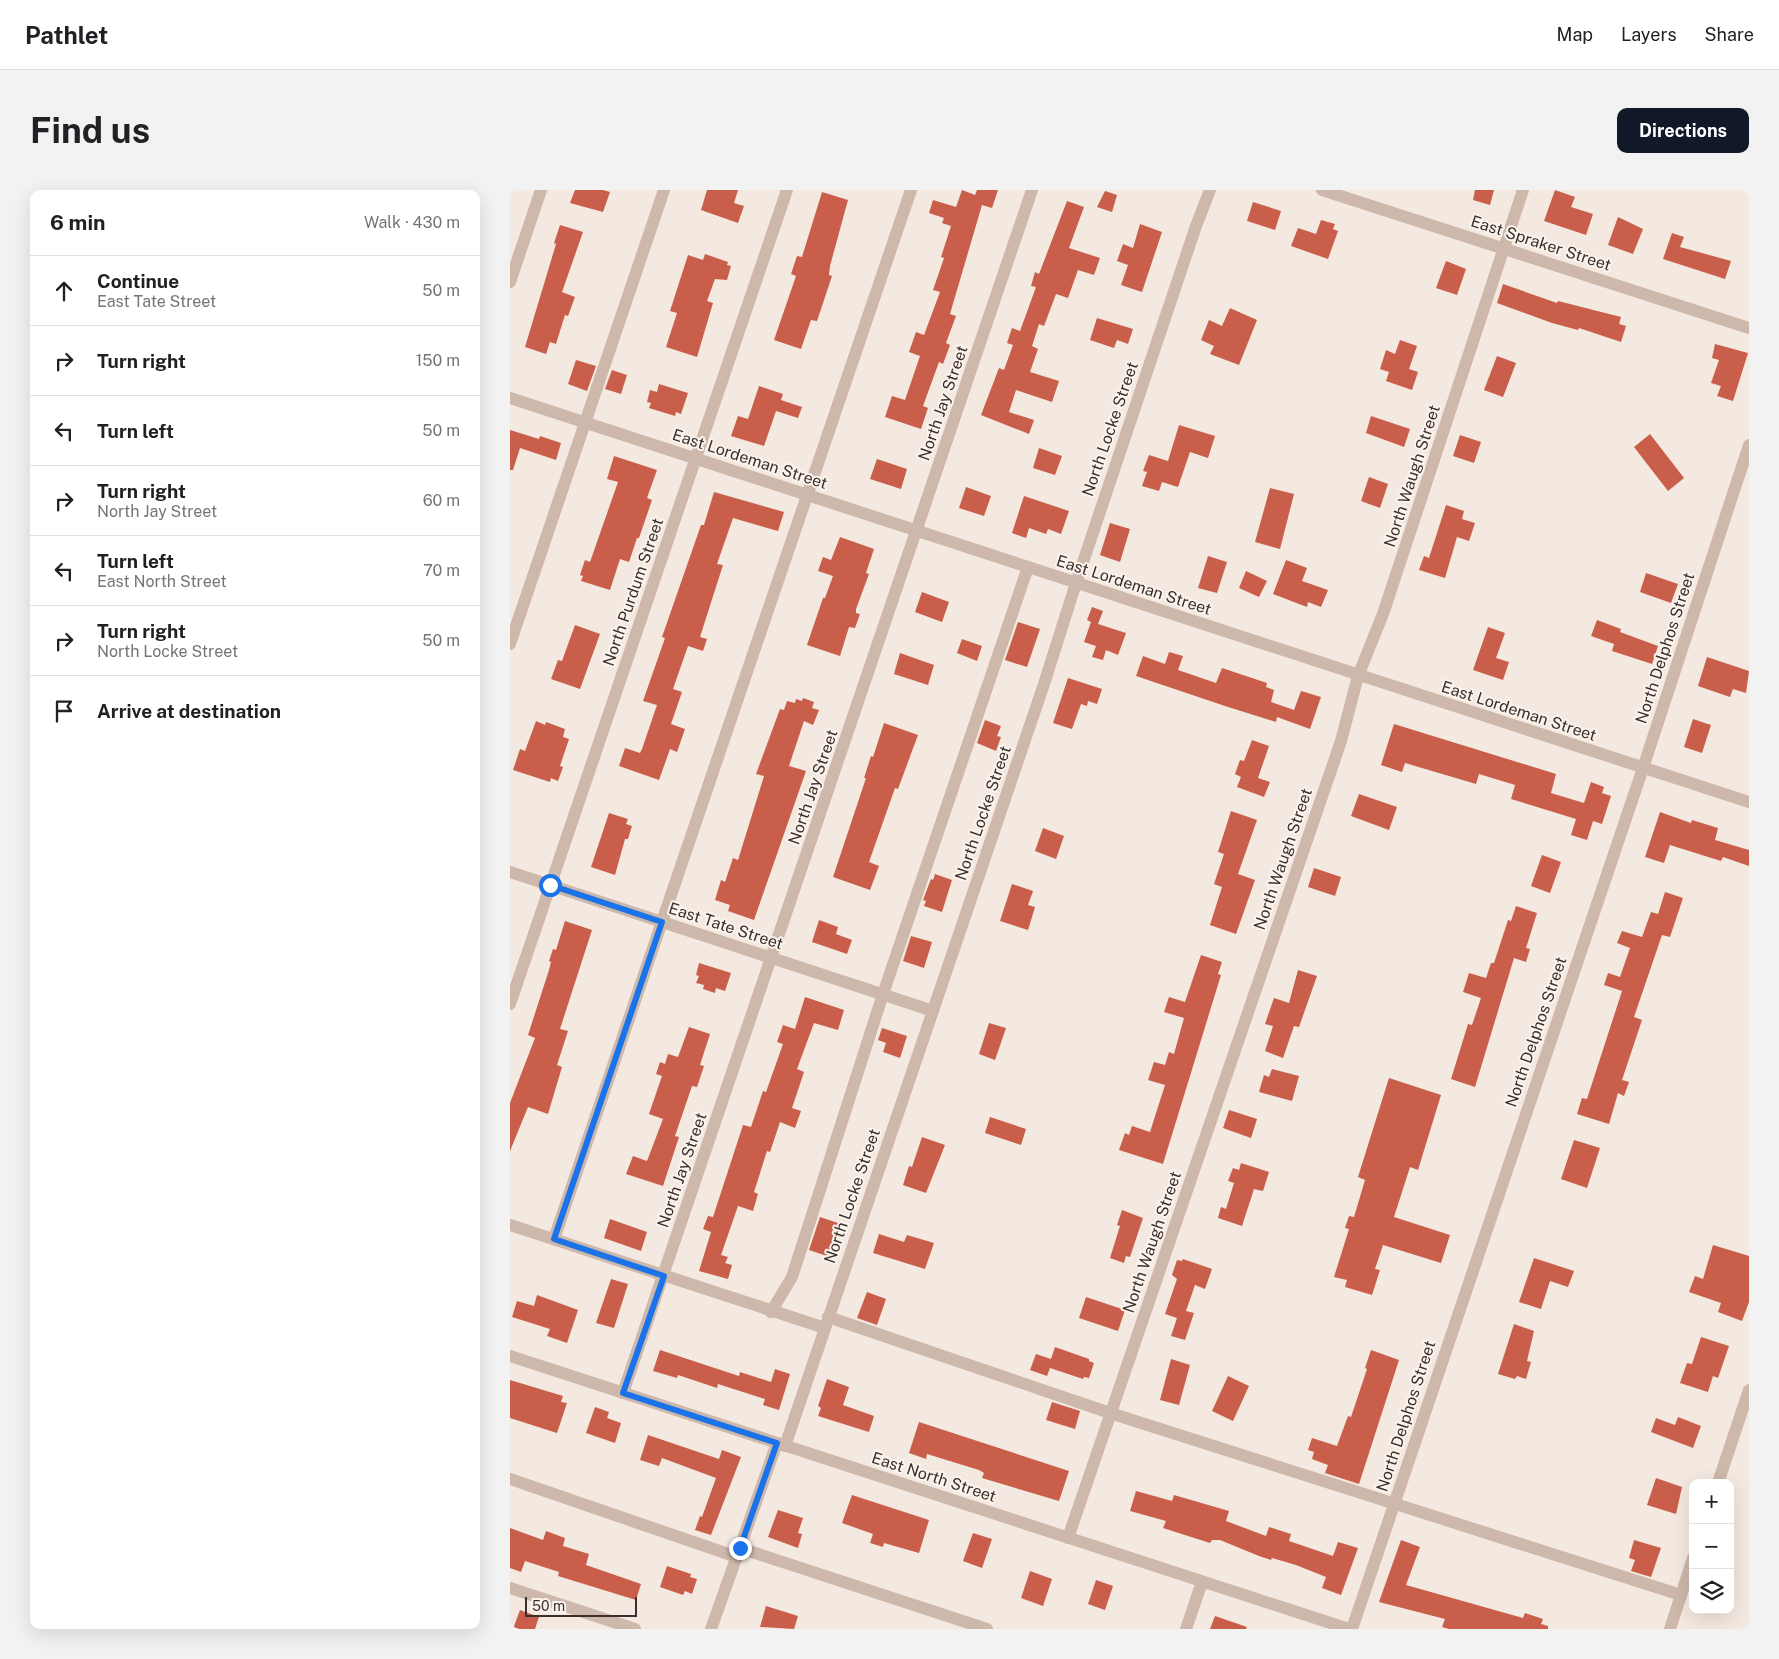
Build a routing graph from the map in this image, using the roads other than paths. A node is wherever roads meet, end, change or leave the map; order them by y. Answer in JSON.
{"nodes":[{"id":1,"x":541,"y":190,"type":"edge"},
{"id":2,"x":664,"y":190,"type":"edge"},
{"id":3,"x":787,"y":190,"type":"edge"},
{"id":4,"x":911,"y":190,"type":"edge"},
{"id":5,"x":1032,"y":190,"type":"edge"},
{"id":6,"x":1210,"y":190,"type":"edge"},
{"id":7,"x":1322,"y":190,"type":"edge"},
{"id":8,"x":1523,"y":190,"type":"edge"},
{"id":9,"x":1504,"y":248,"type":"junction"},
{"id":10,"x":510,"y":282,"type":"edge"},
{"id":11,"x":1749,"y":328,"type":"edge"},
{"id":12,"x":510,"y":398,"type":"edge"},
{"id":13,"x":586,"y":423,"type":"junction"},
{"id":14,"x":1749,"y":445,"type":"edge"},
{"id":15,"x":696,"y":458,"type":"junction"},
{"id":16,"x":808,"y":495,"type":"junction"},
{"id":17,"x":917,"y":530,"type":"junction"},
{"id":18,"x":1028,"y":567,"type":"junction"},
{"id":19,"x":1076,"y":583,"type":"junction"},
{"id":20,"x":510,"y":644,"type":"edge"},
{"id":21,"x":1358,"y":676,"type":"junction"},
{"id":22,"x":1643,"y":768,"type":"junction"},
{"id":23,"x":1749,"y":802,"type":"edge"},
{"id":24,"x":510,"y":872,"type":"edge"},
{"id":25,"x":550,"y":885,"type":"junction"},
{"id":26,"x":662,"y":922,"type":"junction"},
{"id":27,"x":772,"y":958,"type":"junction"},
{"id":28,"x":883,"y":994,"type":"junction"},
{"id":29,"x":510,"y":1004,"type":"edge"},
{"id":30,"x":932,"y":1011,"type":"junction"},
{"id":31,"x":510,"y":1225,"type":"edge"},
{"id":32,"x":554,"y":1239,"type":"junction"},
{"id":33,"x":664,"y":1276,"type":"junction"},
{"id":34,"x":771,"y":1312,"type":"junction"},
{"id":35,"x":826,"y":1322,"type":"junction"},
{"id":36,"x":510,"y":1356,"type":"edge"},
{"id":37,"x":1749,"y":1390,"type":"edge"},
{"id":38,"x":623,"y":1393,"type":"junction"},
{"id":39,"x":1110,"y":1413,"type":"junction"},
{"id":40,"x":781,"y":1445,"type":"junction"},
{"id":41,"x":510,"y":1479,"type":"edge"},
{"id":42,"x":1719,"y":1479,"type":"edge"},
{"id":43,"x":1394,"y":1504,"type":"junction"},
{"id":44,"x":1068,"y":1538,"type":"junction"},
{"id":45,"x":738,"y":1552,"type":"junction"},
{"id":46,"x":1689,"y":1569,"type":"edge"},
{"id":47,"x":1202,"y":1582,"type":"junction"},
{"id":48,"x":510,"y":1588,"type":"edge"},
{"id":49,"x":1681,"y":1595,"type":"junction"},
{"id":50,"x":635,"y":1629,"type":"edge"},
{"id":51,"x":711,"y":1629,"type":"edge"},
{"id":52,"x":987,"y":1629,"type":"edge"},
{"id":53,"x":1186,"y":1629,"type":"edge"},
{"id":54,"x":1350,"y":1629,"type":"edge"},
{"id":55,"x":1670,"y":1629,"type":"edge"}],
"edges":[{"from":1,"to":10,"type":"street"},
{"from":2,"to":13,"type":"street"},
{"from":3,"to":15,"type":"street","name":"North Purdum Street"},
{"from":4,"to":16,"type":"street"},
{"from":5,"to":17,"type":"street","name":"North Jay Street"},
{"from":6,"to":19,"type":"street","name":"North Locke Street"},
{"from":7,"to":9,"type":"street","name":"East Spraker Street"},
{"from":8,"to":9,"type":"street","name":"North Waugh Street"},
{"from":9,"to":11,"type":"street","name":"East Spraker Street"},
{"from":9,"to":21,"type":"street","name":"North Waugh Street"},
{"from":12,"to":13,"type":"street","name":"East Lordeman Street"},
{"from":13,"to":15,"type":"street","name":"East Lordeman Street"},
{"from":13,"to":20,"type":"street"},
{"from":14,"to":22,"type":"street","name":"North Delphos Street"},
{"from":15,"to":16,"type":"street","name":"East Lordeman Street"},
{"from":15,"to":25,"type":"street","name":"North Purdum Street"},
{"from":16,"to":17,"type":"street","name":"East Lordeman Street"},
{"from":16,"to":26,"type":"street"},
{"from":17,"to":18,"type":"street","name":"East Lordeman Street"},
{"from":17,"to":27,"type":"street","name":"North Jay Street"},
{"from":18,"to":19,"type":"street","name":"East Lordeman Street"},
{"from":18,"to":28,"type":"street"},
{"from":19,"to":21,"type":"street","name":"East Lordeman Street"},
{"from":19,"to":30,"type":"street","name":"North Locke Street"},
{"from":21,"to":22,"type":"street","name":"East Lordeman Street"},
{"from":21,"to":39,"type":"street","name":"North Waugh Street"},
{"from":22,"to":23,"type":"street","name":"East Lordeman Street"},
{"from":22,"to":43,"type":"street","name":"North Delphos Street"},
{"from":24,"to":25,"type":"street","name":"East Tate Street"},
{"from":25,"to":26,"type":"street","name":"East Tate Street"},
{"from":25,"to":29,"type":"street","name":"North Purdum Street"},
{"from":26,"to":27,"type":"street","name":"East Tate Street"},
{"from":26,"to":32,"type":"street"},
{"from":27,"to":28,"type":"street","name":"East Tate Street"},
{"from":27,"to":33,"type":"street","name":"North Jay Street"},
{"from":28,"to":30,"type":"street","name":"East Tate Street"},
{"from":28,"to":34,"type":"street"},
{"from":30,"to":35,"type":"street","name":"North Locke Street"},
{"from":31,"to":32,"type":"street"},
{"from":32,"to":33,"type":"street"},
{"from":33,"to":34,"type":"street"},
{"from":33,"to":38,"type":"street","name":"North Jay Street"},
{"from":34,"to":35,"type":"street"},
{"from":35,"to":39,"type":"street"},
{"from":35,"to":40,"type":"street","name":"North Locke Street"},
{"from":36,"to":38,"type":"street","name":"East North Street"},
{"from":37,"to":42,"type":"street"},
{"from":38,"to":40,"type":"street","name":"East North Street"},
{"from":39,"to":43,"type":"street"},
{"from":39,"to":44,"type":"street","name":"North Waugh Street"},
{"from":40,"to":44,"type":"street","name":"East North Street"},
{"from":40,"to":45,"type":"street","name":"North Locke Street"},
{"from":41,"to":45,"type":"street"},
{"from":43,"to":49,"type":"street"},
{"from":43,"to":54,"type":"street","name":"North Delphos Street"},
{"from":44,"to":47,"type":"street","name":"East North Street"},
{"from":45,"to":51,"type":"street","name":"North Locke Street"},
{"from":45,"to":52,"type":"street"},
{"from":46,"to":49,"type":"street"},
{"from":47,"to":53,"type":"street"},
{"from":47,"to":54,"type":"street","name":"East North Street"},
{"from":48,"to":50,"type":"street"},
{"from":49,"to":55,"type":"street"}]}
